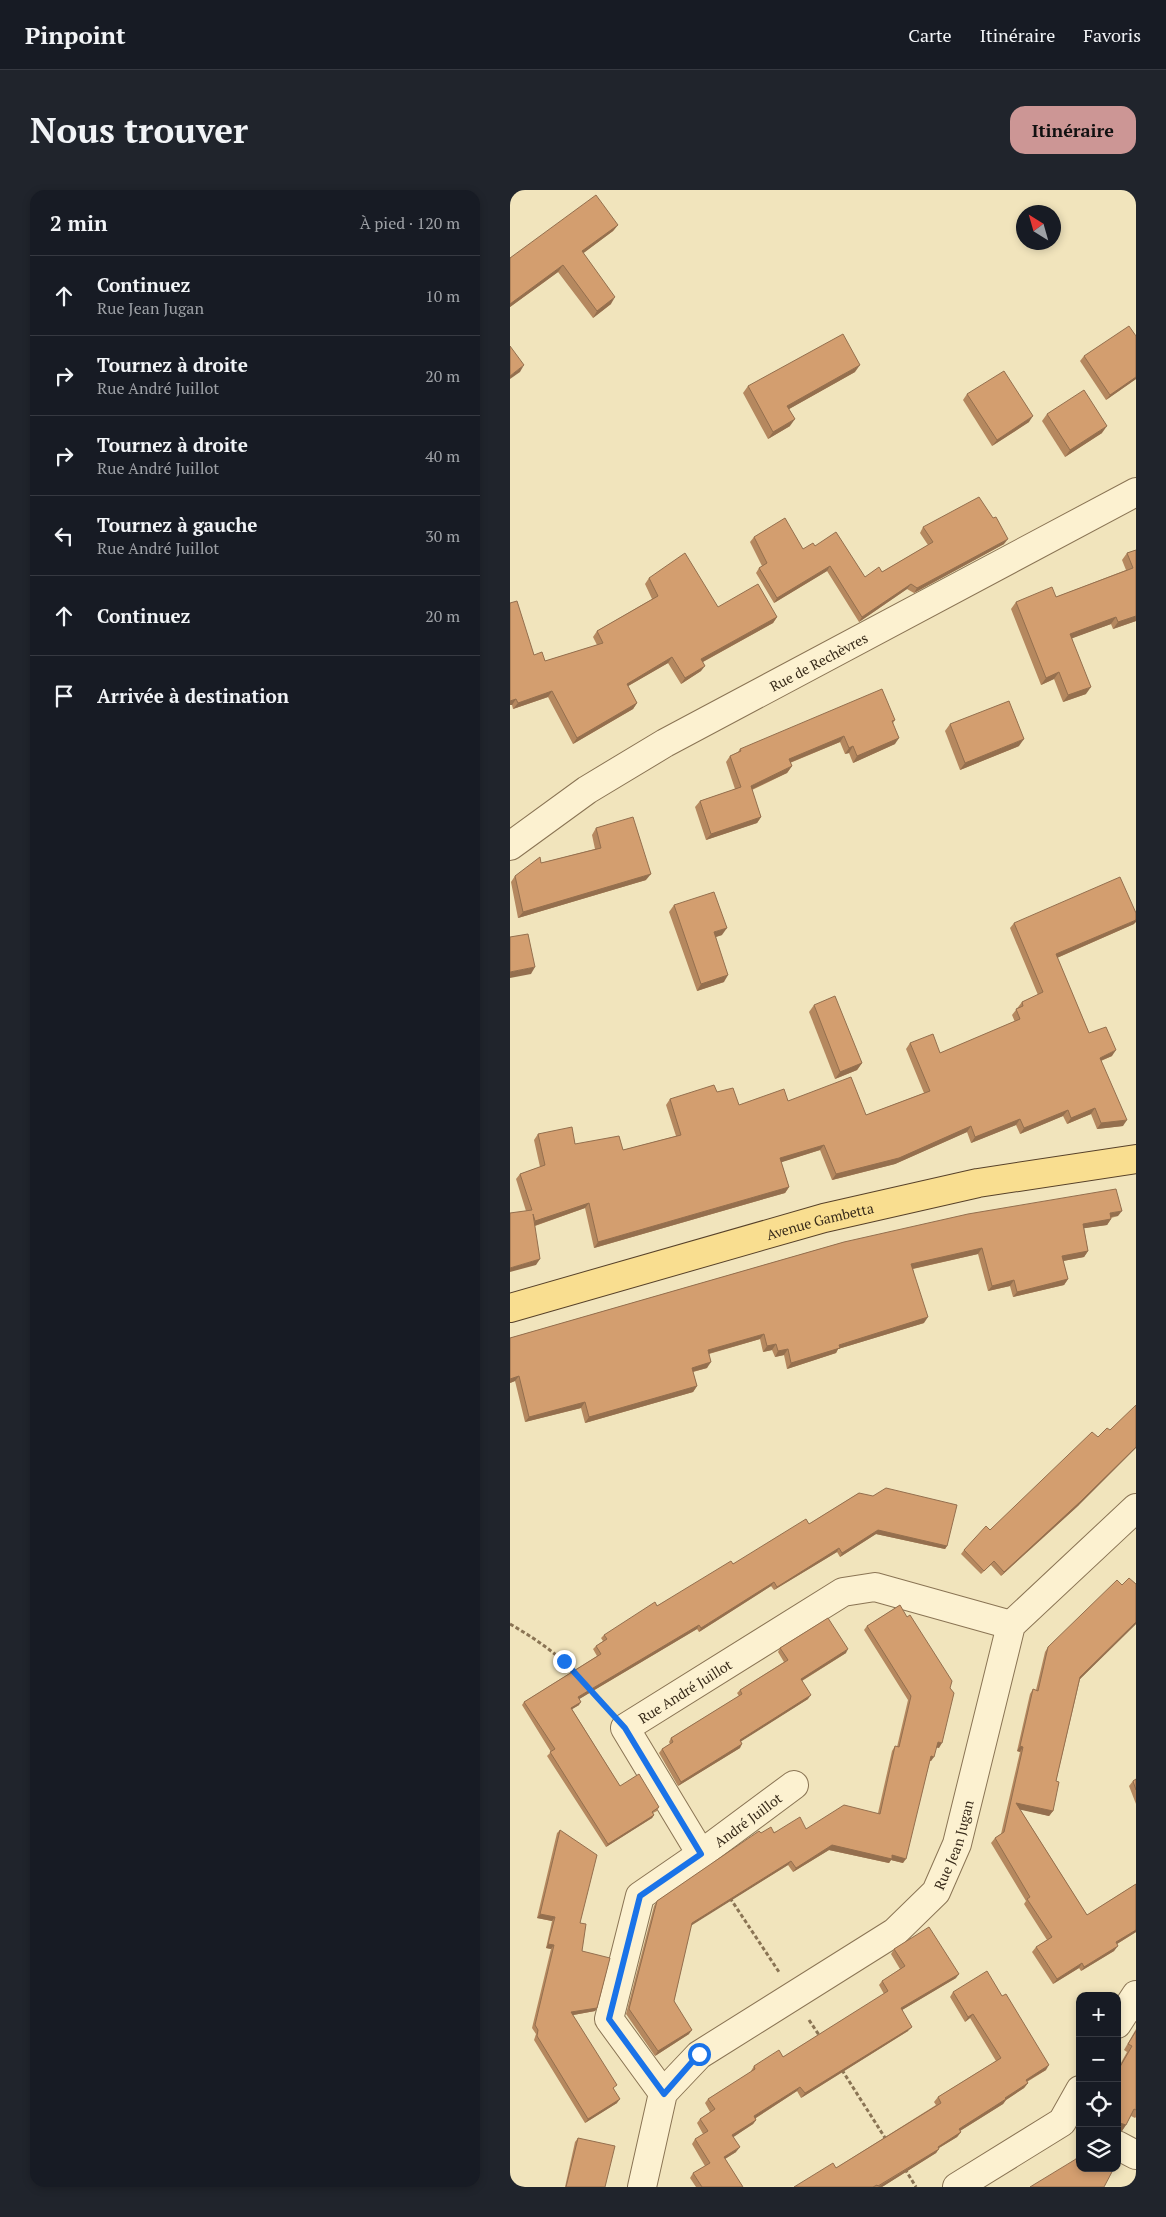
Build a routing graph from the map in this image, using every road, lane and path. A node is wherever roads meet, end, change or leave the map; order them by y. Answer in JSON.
{"nodes":[{"id":1,"x":1136,"y":492,"type":"edge"},
{"id":2,"x":510,"y":846,"type":"edge"},
{"id":3,"x":1136,"y":1159,"type":"edge"},
{"id":4,"x":510,"y":1308,"type":"edge"},
{"id":5,"x":1136,"y":1508,"type":"edge"},
{"id":6,"x":510,"y":1624,"type":"edge"},
{"id":7,"x":1011,"y":1625,"type":"junction"},
{"id":8,"x":577,"y":1675,"type":"edge"},
{"id":9,"x":583,"y":1682,"type":"edge"},
{"id":10,"x":625,"y":1728,"type":"junction"},
{"id":11,"x":794,"y":1785,"type":"dead end"},
{"id":12,"x":701,"y":1854,"type":"junction"},
{"id":13,"x":1136,"y":1995,"type":"edge"},
{"id":14,"x":1121,"y":2018,"type":"edge"},
{"id":15,"x":664,"y":2094,"type":"junction"},
{"id":16,"x":1076,"y":2105,"type":"edge"},
{"id":17,"x":1072,"y":2120,"type":"edge"},
{"id":18,"x":1121,"y":2147,"type":"edge"},
{"id":19,"x":1136,"y":2155,"type":"edge"},
{"id":20,"x":642,"y":2187,"type":"edge"},
{"id":21,"x":957,"y":2187,"type":"edge"}],
"edges":[{"from":1,"to":2,"type":"street","name":"Rue de Rechèvres"},
{"from":3,"to":4,"type":"main road","name":"Avenue Gambetta"},
{"from":5,"to":7,"type":"street"},
{"from":6,"to":8,"type":"path"},
{"from":7,"to":10,"type":"street","name":"Rue André Juillot"},
{"from":7,"to":15,"type":"street","name":"Rue Jean Jugan"},
{"from":9,"to":10,"type":"path"},
{"from":10,"to":12,"type":"street","name":"Rue André Juillot"},
{"from":11,"to":12,"type":"street","name":"André Juillot"},
{"from":12,"to":15,"type":"street"},
{"from":13,"to":14,"type":"street"},
{"from":15,"to":20,"type":"street","name":"Rue Jean Jugan"},
{"from":16,"to":17,"type":"street"},
{"from":17,"to":21,"type":"street"},
{"from":18,"to":19,"type":"street"}]}
